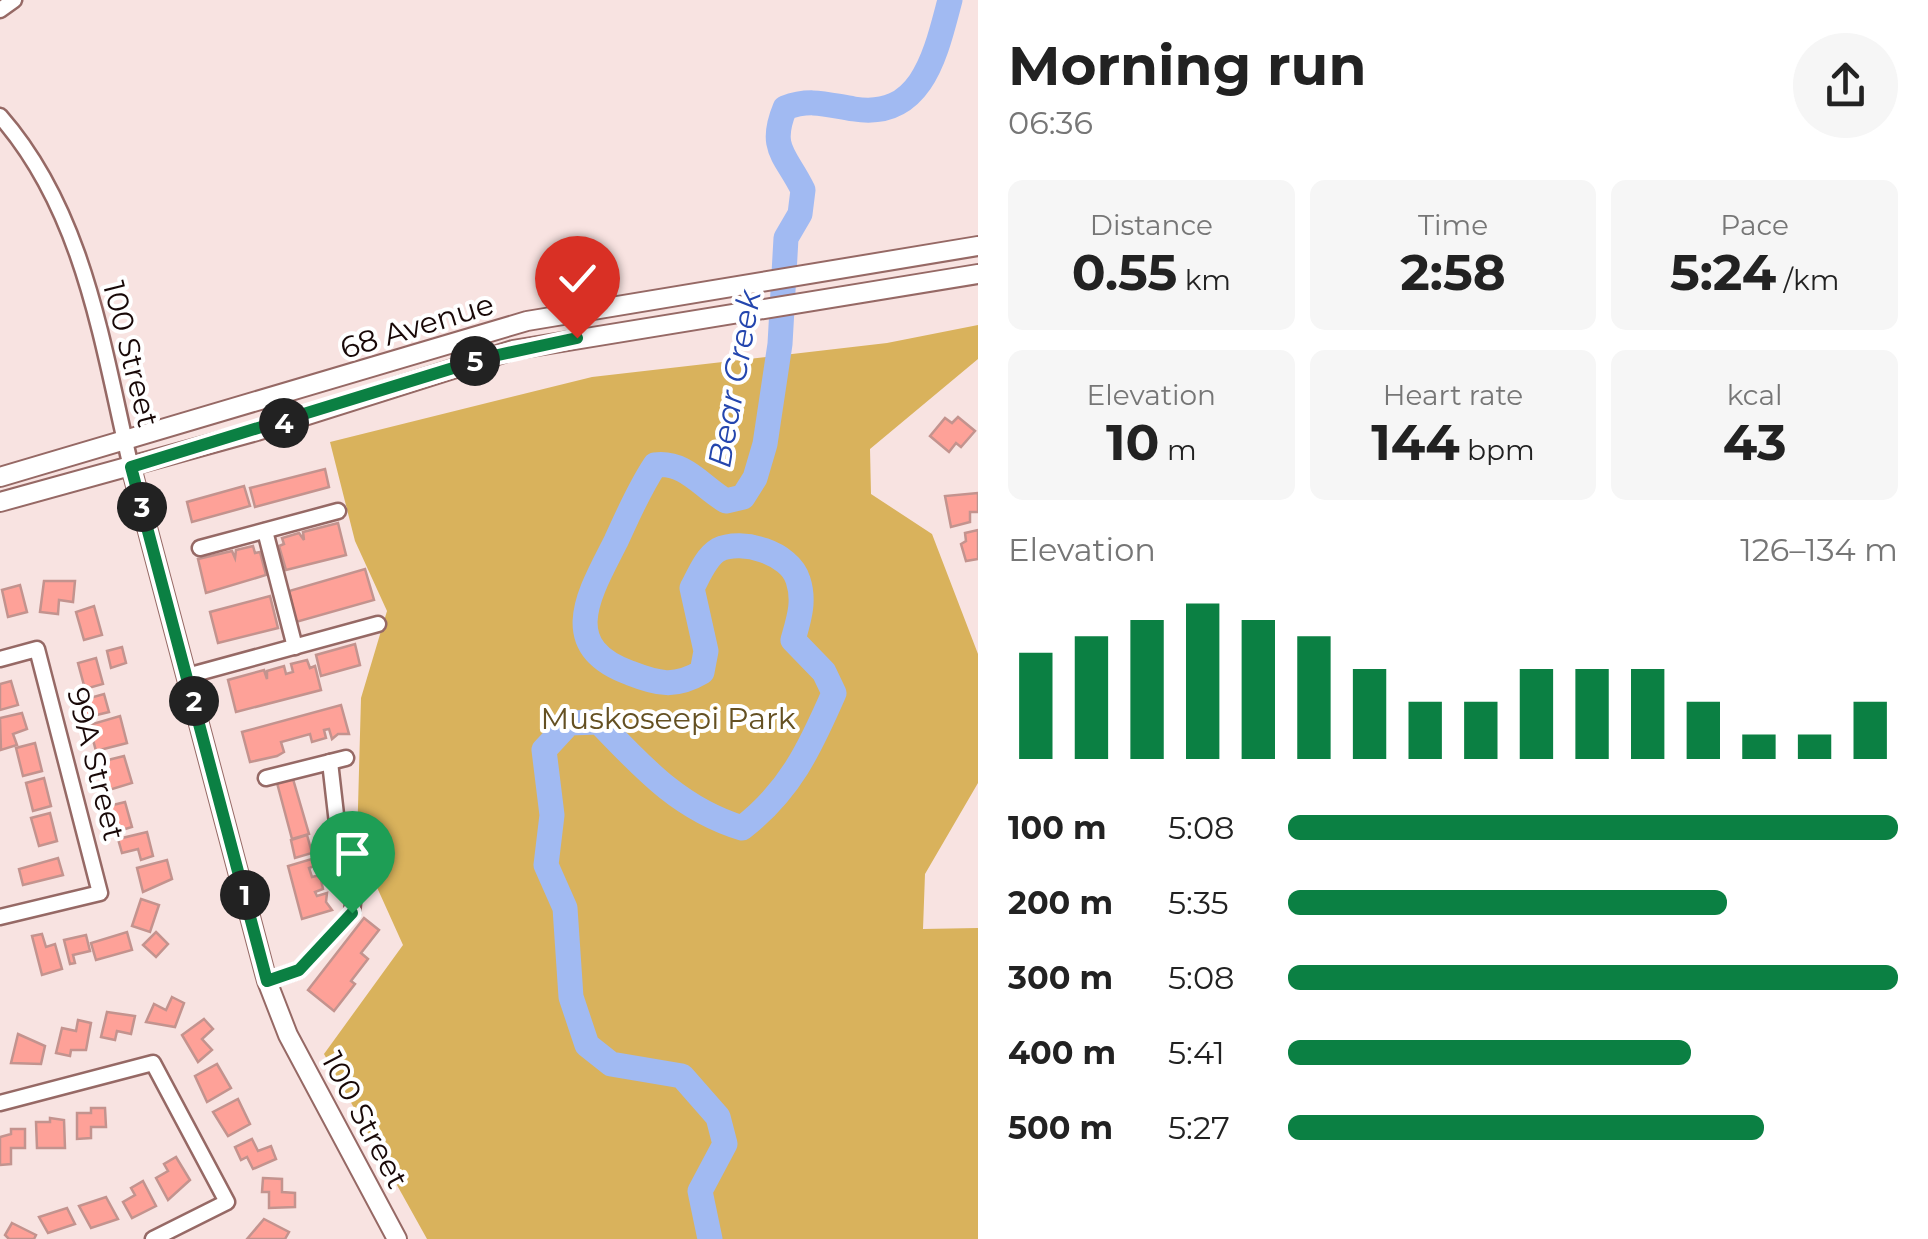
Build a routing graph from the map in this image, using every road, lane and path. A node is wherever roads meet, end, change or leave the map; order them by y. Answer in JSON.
{"nodes":[{"id":1,"x":14,"y":0,"type":"edge"},
{"id":2,"x":0,"y":10,"type":"edge"},
{"id":3,"x":0,"y":116,"type":"edge"},
{"id":4,"x":978,"y":246,"type":"edge"},
{"id":5,"x":978,"y":274,"type":"edge"},
{"id":6,"x":125,"y":444,"type":"junction"},
{"id":7,"x":131,"y":467,"type":"junction"},
{"id":8,"x":0,"y":477,"type":"edge"},
{"id":9,"x":0,"y":502,"type":"edge"},
{"id":10,"x":338,"y":510,"type":"dead end"},
{"id":11,"x":265,"y":531,"type":"junction"},
{"id":12,"x":200,"y":548,"type":"dead end"},
{"id":13,"x":378,"y":624,"type":"dead end"},
{"id":14,"x":296,"y":646,"type":"junction"},
{"id":15,"x":0,"y":660,"type":"edge"},
{"id":16,"x":187,"y":676,"type":"junction"},
{"id":17,"x":346,"y":758,"type":"dead end"},
{"id":18,"x":330,"y":762,"type":"junction"},
{"id":19,"x":266,"y":778,"type":"dead end"},
{"id":20,"x":0,"y":917,"type":"edge"},
{"id":21,"x":267,"y":981,"type":"junction"},
{"id":22,"x":0,"y":1102,"type":"edge"},
{"id":23,"x":395,"y":1238,"type":"edge"},
{"id":24,"x":153,"y":1239,"type":"edge"}],
"edges":[{"from":1,"to":2,"type":"street"},
{"from":3,"to":6,"type":"street","name":"100 Street"},
{"from":4,"to":6,"type":"main road","name":"68 Avenue"},
{"from":5,"to":7,"type":"main road","name":"68 Avenue"},
{"from":6,"to":7,"type":"street","name":"100 Street"},
{"from":6,"to":8,"type":"main road","name":"68 Avenue"},
{"from":7,"to":9,"type":"main road","name":"68 Avenue"},
{"from":7,"to":16,"type":"main road","name":"100 Street"},
{"from":10,"to":11,"type":"street"},
{"from":11,"to":12,"type":"street"},
{"from":11,"to":14,"type":"street"},
{"from":13,"to":14,"type":"street"},
{"from":14,"to":16,"type":"street"},
{"from":15,"to":20,"type":"street","name":"99A Street"},
{"from":16,"to":21,"type":"main road","name":"100 Street"},
{"from":17,"to":18,"type":"street"},
{"from":18,"to":19,"type":"street"},
{"from":18,"to":21,"type":"street"},
{"from":21,"to":23,"type":"main road","name":"100 Street"},
{"from":22,"to":24,"type":"street"}]}
